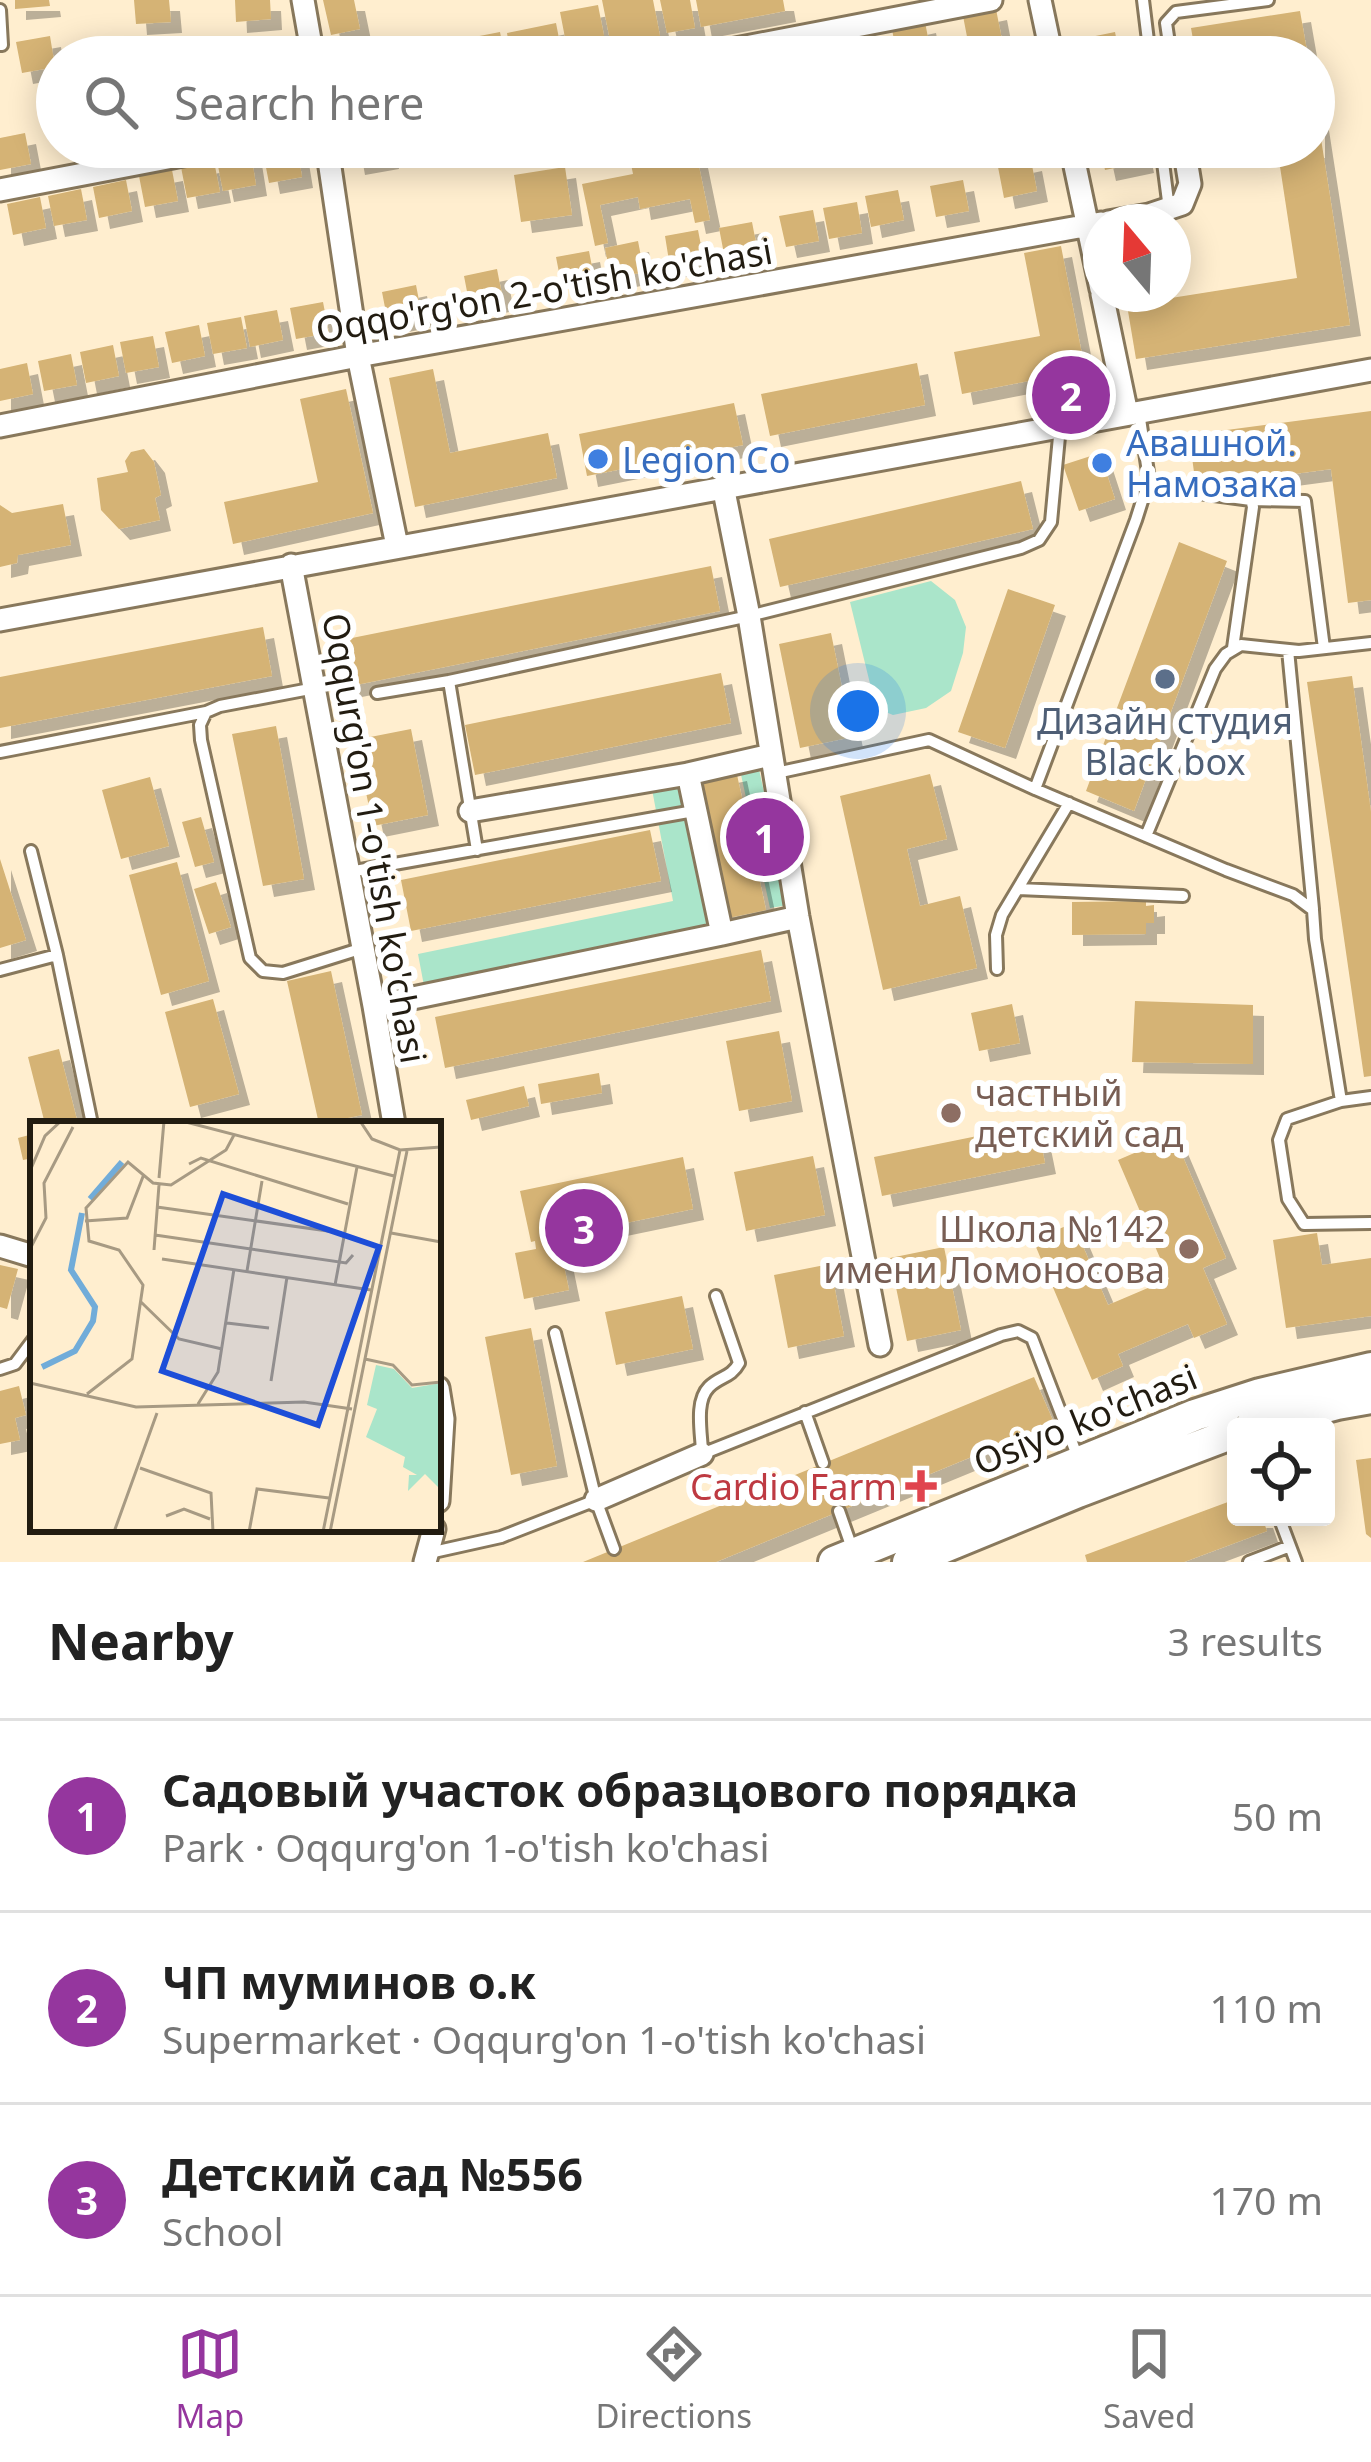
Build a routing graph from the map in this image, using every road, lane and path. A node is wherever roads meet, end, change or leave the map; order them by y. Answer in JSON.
{"nodes":[{"id":1,"x":303,"y":0,"type":"edge"},
{"id":2,"x":991,"y":0,"type":"edge"},
{"id":3,"x":1040,"y":0,"type":"edge"},
{"id":4,"x":1143,"y":0,"type":"edge"},
{"id":5,"x":1268,"y":0,"type":"edge"},
{"id":6,"x":0,"y":10,"type":"edge"},
{"id":7,"x":309,"y":36,"type":"edge"},
{"id":8,"x":803,"y":36,"type":"edge"},
{"id":9,"x":1048,"y":36,"type":"edge"},
{"id":10,"x":1147,"y":36,"type":"edge"},
{"id":11,"x":1168,"y":36,"type":"edge"},
{"id":12,"x":0,"y":45,"type":"edge"},
{"id":13,"x":115,"y":168,"type":"edge"},
{"id":14,"x":331,"y":168,"type":"edge"},
{"id":15,"x":1079,"y":168,"type":"edge"},
{"id":16,"x":1163,"y":168,"type":"edge"},
{"id":17,"x":1187,"y":168,"type":"edge"},
{"id":18,"x":0,"y":190,"type":"edge"},
{"id":19,"x":1092,"y":204,"type":"edge"},
{"id":20,"x":1167,"y":204,"type":"edge"},
{"id":21,"x":1182,"y":204,"type":"edge"},
{"id":22,"x":1083,"y":227,"type":"edge"},
{"id":23,"x":1106,"y":312,"type":"edge"},
{"id":24,"x":358,"y":356,"type":"junction"},
{"id":25,"x":1371,"y":370,"type":"edge"},
{"id":26,"x":1133,"y":413,"type":"junction"},
{"id":27,"x":0,"y":426,"type":"edge"},
{"id":28,"x":1060,"y":426,"type":"junction"},
{"id":29,"x":723,"y":486,"type":"junction"},
{"id":30,"x":1147,"y":486,"type":"junction"},
{"id":31,"x":1251,"y":500,"type":"junction"},
{"id":32,"x":397,"y":546,"type":"junction"},
{"id":33,"x":291,"y":565,"type":"junction"},
{"id":34,"x":749,"y":616,"type":"junction"},
{"id":35,"x":0,"y":620,"type":"edge"},
{"id":36,"x":1371,"y":643,"type":"edge"},
{"id":37,"x":1233,"y":648,"type":"junction"},
{"id":38,"x":1324,"y":648,"type":"junction"},
{"id":39,"x":1288,"y":650,"type":"junction"},
{"id":40,"x":449,"y":681,"type":"junction"},
{"id":41,"x":314,"y":688,"type":"junction"},
{"id":42,"x":377,"y":693,"type":"dead end"},
{"id":43,"x":206,"y":712,"type":"junction"},
{"id":44,"x":0,"y":752,"type":"edge"},
{"id":45,"x":772,"y":764,"type":"junction"},
{"id":46,"x":688,"y":774,"type":"junction"},
{"id":47,"x":1035,"y":789,"type":"junction"},
{"id":48,"x":1069,"y":803,"type":"junction"},
{"id":49,"x":470,"y":811,"type":"junction"},
{"id":50,"x":696,"y":811,"type":"junction"},
{"id":51,"x":1146,"y":836,"type":"junction"},
{"id":52,"x":31,"y":850,"type":"dead end"},
{"id":53,"x":477,"y":850,"type":"junction"},
{"id":54,"x":349,"y":872,"type":"junction"},
{"id":55,"x":1018,"y":889,"type":"junction"},
{"id":56,"x":1183,"y":896,"type":"dead end"},
{"id":57,"x":1313,"y":910,"type":"junction"},
{"id":58,"x":799,"y":917,"type":"junction"},
{"id":59,"x":722,"y":934,"type":"junction"},
{"id":60,"x":363,"y":948,"type":"junction"},
{"id":61,"x":57,"y":956,"type":"junction"},
{"id":62,"x":997,"y":969,"type":"dead end"},
{"id":63,"x":0,"y":970,"type":"edge"},
{"id":64,"x":374,"y":1006,"type":"junction"},
{"id":65,"x":1371,"y":1096,"type":"edge"},
{"id":66,"x":1341,"y":1101,"type":"junction"},
{"id":67,"x":91,"y":1121,"type":"edge"},
{"id":68,"x":393,"y":1121,"type":"edge"},
{"id":69,"x":1371,"y":1222,"type":"edge"},
{"id":70,"x":0,"y":1246,"type":"edge"},
{"id":71,"x":30,"y":1255,"type":"edge"},
{"id":72,"x":716,"y":1296,"type":"dead end"},
{"id":73,"x":555,"y":1333,"type":"dead end"},
{"id":74,"x":30,"y":1344,"type":"edge"},
{"id":75,"x":880,"y":1345,"type":"dead end"},
{"id":76,"x":1371,"y":1368,"type":"edge"},
{"id":77,"x":0,"y":1369,"type":"edge"},
{"id":78,"x":1371,"y":1398,"type":"edge"},
{"id":79,"x":805,"y":1412,"type":"junction"},
{"id":80,"x":1282,"y":1418,"type":"edge"},
{"id":81,"x":1227,"y":1435,"type":"edge"},
{"id":82,"x":702,"y":1454,"type":"junction"},
{"id":83,"x":1079,"y":1462,"type":"junction"},
{"id":84,"x":823,"y":1463,"type":"dead end"},
{"id":85,"x":596,"y":1500,"type":"junction"},
{"id":86,"x":839,"y":1511,"type":"dead end"},
{"id":87,"x":1282,"y":1526,"type":"edge"},
{"id":88,"x":1290,"y":1546,"type":"junction"},
{"id":89,"x":614,"y":1549,"type":"dead end"},
{"id":90,"x":427,"y":1558,"type":"edge"},
{"id":91,"x":845,"y":1558,"type":"edge"},
{"id":92,"x":908,"y":1562,"type":"edge"},
{"id":93,"x":1249,"y":1562,"type":"edge"},
{"id":94,"x":1296,"y":1562,"type":"edge"}],
"edges":[{"from":1,"to":7,"type":"street"},
{"from":2,"to":8,"type":"street"},
{"from":3,"to":9,"type":"street"},
{"from":4,"to":10,"type":"lane"},
{"from":5,"to":11,"type":"lane"},
{"from":6,"to":12,"type":"lane"},
{"from":13,"to":18,"type":"street"},
{"from":14,"to":24,"type":"street"},
{"from":15,"to":19,"type":"street"},
{"from":16,"to":20,"type":"lane"},
{"from":17,"to":21,"type":"street"},
{"from":22,"to":24,"type":"street","name":"Oqqo'rg'on 2-o'tish ko'chasi"},
{"from":23,"to":26,"type":"street"},
{"from":24,"to":27,"type":"street","name":"Oqqo'rg'on 2-o'tish ko'chasi"},
{"from":24,"to":32,"type":"street"},
{"from":25,"to":26,"type":"street"},
{"from":26,"to":28,"type":"street"},
{"from":26,"to":30,"type":"lane"},
{"from":28,"to":29,"type":"street"},
{"from":28,"to":34,"type":"lane"},
{"from":29,"to":32,"type":"street"},
{"from":29,"to":34,"type":"street"},
{"from":30,"to":31,"type":"lane"},
{"from":30,"to":47,"type":"lane"},
{"from":31,"to":37,"type":"lane"},
{"from":31,"to":38,"type":"lane"},
{"from":32,"to":33,"type":"street"},
{"from":33,"to":35,"type":"street"},
{"from":33,"to":41,"type":"street","name":"Oqqurg'on 1-o'tish ko'chasi"},
{"from":34,"to":40,"type":"lane"},
{"from":34,"to":45,"type":"street"},
{"from":36,"to":38,"type":"lane"},
{"from":37,"to":39,"type":"lane"},
{"from":37,"to":51,"type":"lane"},
{"from":38,"to":39,"type":"lane"},
{"from":39,"to":57,"type":"lane"},
{"from":40,"to":42,"type":"lane"},
{"from":40,"to":49,"type":"lane"},
{"from":41,"to":43,"type":"lane"},
{"from":41,"to":54,"type":"street","name":"Oqqurg'on 1-o'tish ko'chasi"},
{"from":43,"to":44,"type":"lane"},
{"from":43,"to":60,"type":"lane"},
{"from":45,"to":46,"type":"street"},
{"from":45,"to":47,"type":"lane"},
{"from":45,"to":58,"type":"street"},
{"from":46,"to":49,"type":"street"},
{"from":46,"to":50,"type":"street"},
{"from":47,"to":48,"type":"lane"},
{"from":48,"to":51,"type":"lane"},
{"from":48,"to":55,"type":"lane"},
{"from":49,"to":53,"type":"lane"},
{"from":50,"to":53,"type":"lane"},
{"from":50,"to":59,"type":"street"},
{"from":51,"to":57,"type":"lane"},
{"from":52,"to":61,"type":"lane"},
{"from":53,"to":54,"type":"lane"},
{"from":54,"to":60,"type":"street","name":"Oqqurg'on 1-o'tish ko'chasi"},
{"from":55,"to":56,"type":"lane"},
{"from":55,"to":62,"type":"lane"},
{"from":57,"to":66,"type":"lane"},
{"from":58,"to":59,"type":"street"},
{"from":58,"to":75,"type":"street"},
{"from":59,"to":64,"type":"street"},
{"from":60,"to":64,"type":"street","name":"Oqqurg'on 1-o'tish ko'chasi"},
{"from":61,"to":63,"type":"lane"},
{"from":61,"to":67,"type":"lane"},
{"from":64,"to":68,"type":"street","name":"Oqqurg'on 1-o'tish ko'chasi"},
{"from":65,"to":66,"type":"lane"},
{"from":66,"to":69,"type":"lane"},
{"from":70,"to":71,"type":"street"},
{"from":72,"to":82,"type":"lane"},
{"from":73,"to":85,"type":"lane"},
{"from":74,"to":77,"type":"lane"},
{"from":76,"to":83,"type":"main road","name":"Osiyo ko'chasi"},
{"from":78,"to":80,"type":"main road"},
{"from":79,"to":82,"type":"lane"},
{"from":79,"to":83,"type":"lane"},
{"from":79,"to":84,"type":"lane"},
{"from":81,"to":92,"type":"main road","name":"Osiyo ko'chasi"},
{"from":82,"to":85,"type":"street"},
{"from":83,"to":91,"type":"main road","name":"Osiyo ko'chasi"},
{"from":85,"to":89,"type":"lane"},
{"from":85,"to":90,"type":"lane"},
{"from":86,"to":91,"type":"lane"},
{"from":87,"to":88,"type":"lane"},
{"from":88,"to":93,"type":"lane"},
{"from":88,"to":94,"type":"lane"}]}
